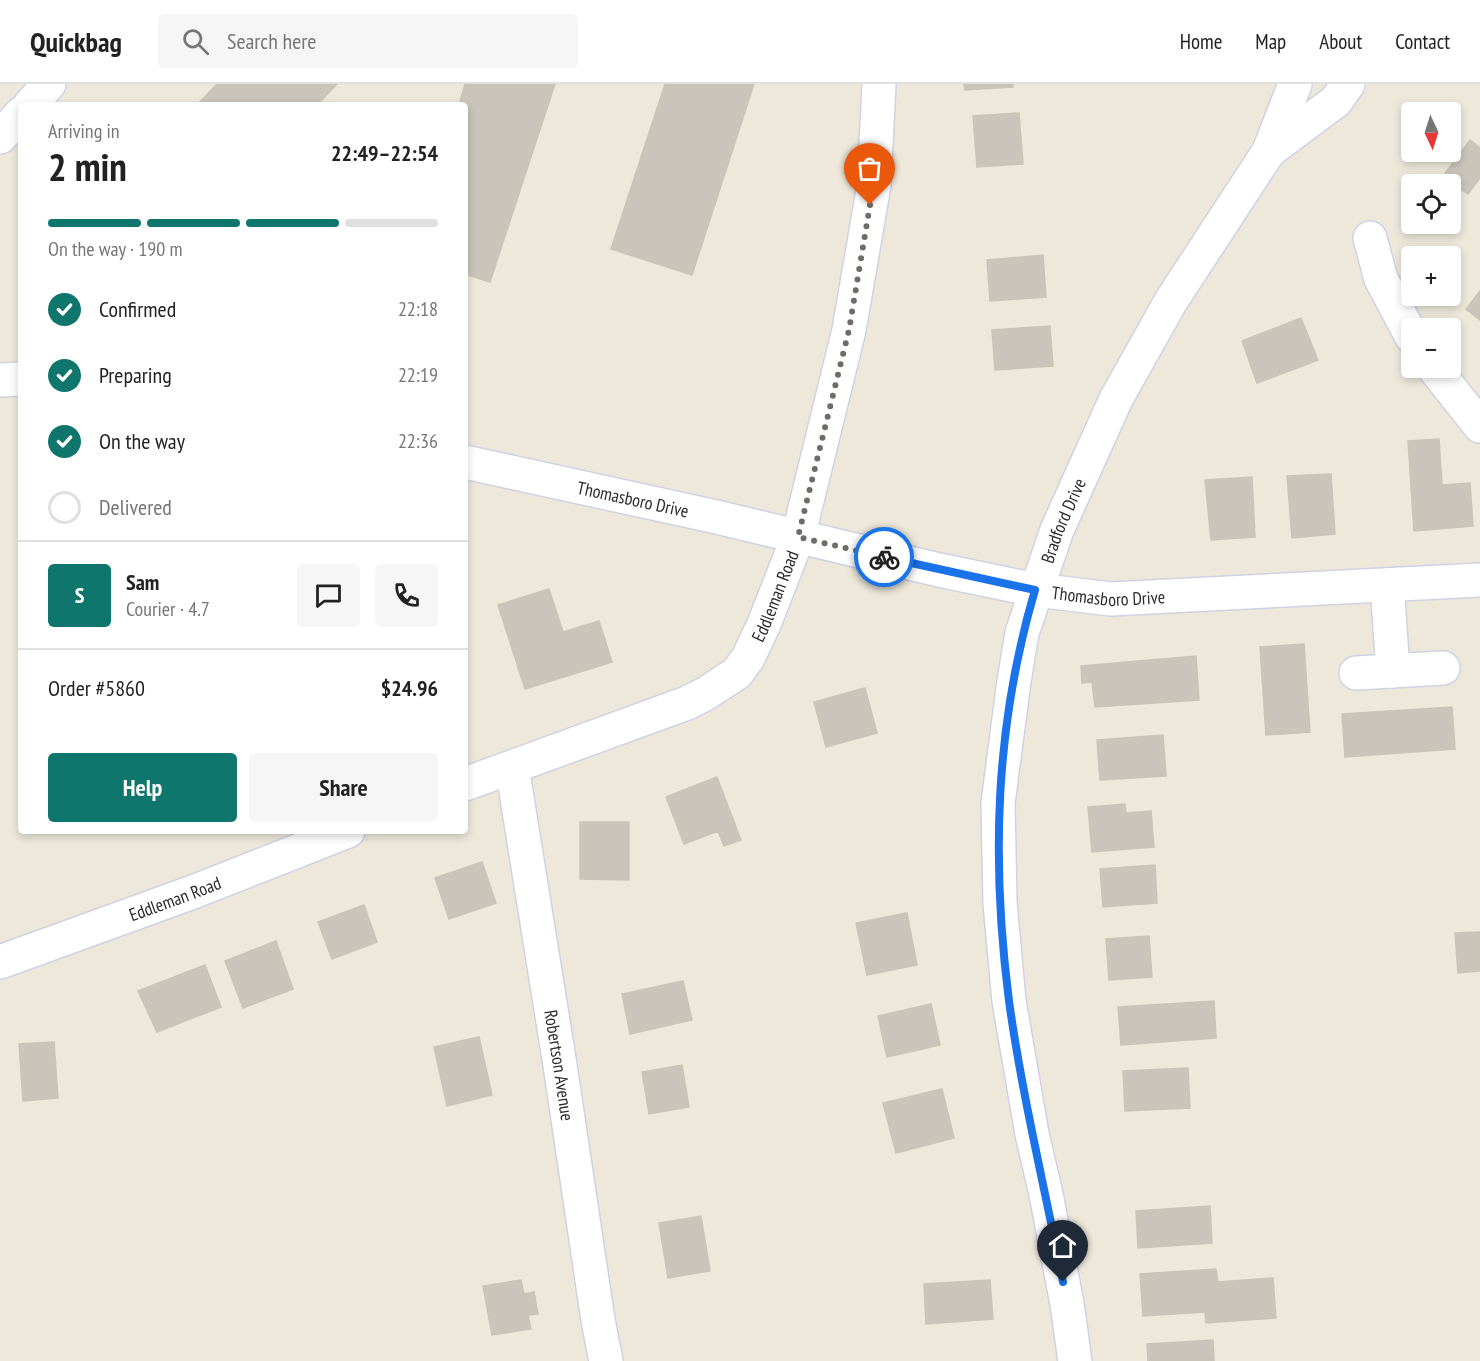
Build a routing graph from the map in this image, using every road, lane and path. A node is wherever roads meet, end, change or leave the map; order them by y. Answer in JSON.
{"nodes":[{"id":1,"x":49,"y":84,"type":"edge"},
{"id":2,"x":879,"y":84,"type":"edge"},
{"id":3,"x":1295,"y":84,"type":"edge"},
{"id":4,"x":1348,"y":84,"type":"edge"},
{"id":5,"x":33,"y":102,"type":"edge"},
{"id":6,"x":18,"y":117,"type":"edge"},
{"id":7,"x":0,"y":137,"type":"edge"},
{"id":8,"x":1269,"y":151,"type":"junction"},
{"id":9,"x":1370,"y":238,"type":"dead end"},
{"id":10,"x":1402,"y":318,"type":"edge"},
{"id":11,"x":1442,"y":378,"type":"edge"},
{"id":12,"x":18,"y":379,"type":"edge"},
{"id":13,"x":0,"y":380,"type":"edge"},
{"id":14,"x":1480,"y":426,"type":"edge"},
{"id":15,"x":468,"y":463,"type":"edge"},
{"id":16,"x":798,"y":537,"type":"junction"},
{"id":17,"x":1480,"y":580,"type":"edge"},
{"id":18,"x":1387,"y":585,"type":"junction"},
{"id":19,"x":1035,"y":590,"type":"junction"},
{"id":20,"x":1443,"y":668,"type":"dead end"},
{"id":21,"x":1393,"y":671,"type":"junction"},
{"id":22,"x":1356,"y":673,"type":"dead end"},
{"id":23,"x":512,"y":767,"type":"junction"},
{"id":24,"x":468,"y":783,"type":"edge"},
{"id":25,"x":340,"y":834,"type":"edge"},
{"id":26,"x":0,"y":962,"type":"edge"},
{"id":27,"x":606,"y":1361,"type":"edge"},
{"id":28,"x":1075,"y":1361,"type":"edge"}],
"edges":[{"from":1,"to":5,"type":"street"},
{"from":2,"to":16,"type":"street","name":"Eddleman Road"},
{"from":3,"to":8,"type":"street","name":"Bradford Drive"},
{"from":4,"to":8,"type":"street","name":"Bradford Drive"},
{"from":6,"to":7,"type":"street"},
{"from":8,"to":19,"type":"street","name":"Bradford Drive"},
{"from":9,"to":10,"type":"street"},
{"from":11,"to":14,"type":"street"},
{"from":12,"to":13,"type":"street"},
{"from":15,"to":16,"type":"street","name":"Thomasboro Drive"},
{"from":16,"to":19,"type":"street","name":"Thomasboro Drive"},
{"from":16,"to":23,"type":"street","name":"Eddleman Road"},
{"from":17,"to":18,"type":"street","name":"Thomasboro Drive"},
{"from":18,"to":19,"type":"street","name":"Thomasboro Drive"},
{"from":18,"to":21,"type":"street"},
{"from":19,"to":28,"type":"street","name":"Bradford Drive"},
{"from":20,"to":21,"type":"street"},
{"from":21,"to":22,"type":"street"},
{"from":23,"to":24,"type":"street","name":"Eddleman Road"},
{"from":23,"to":27,"type":"street","name":"Robertson Avenue"},
{"from":25,"to":26,"type":"street","name":"Eddleman Road"}]}
